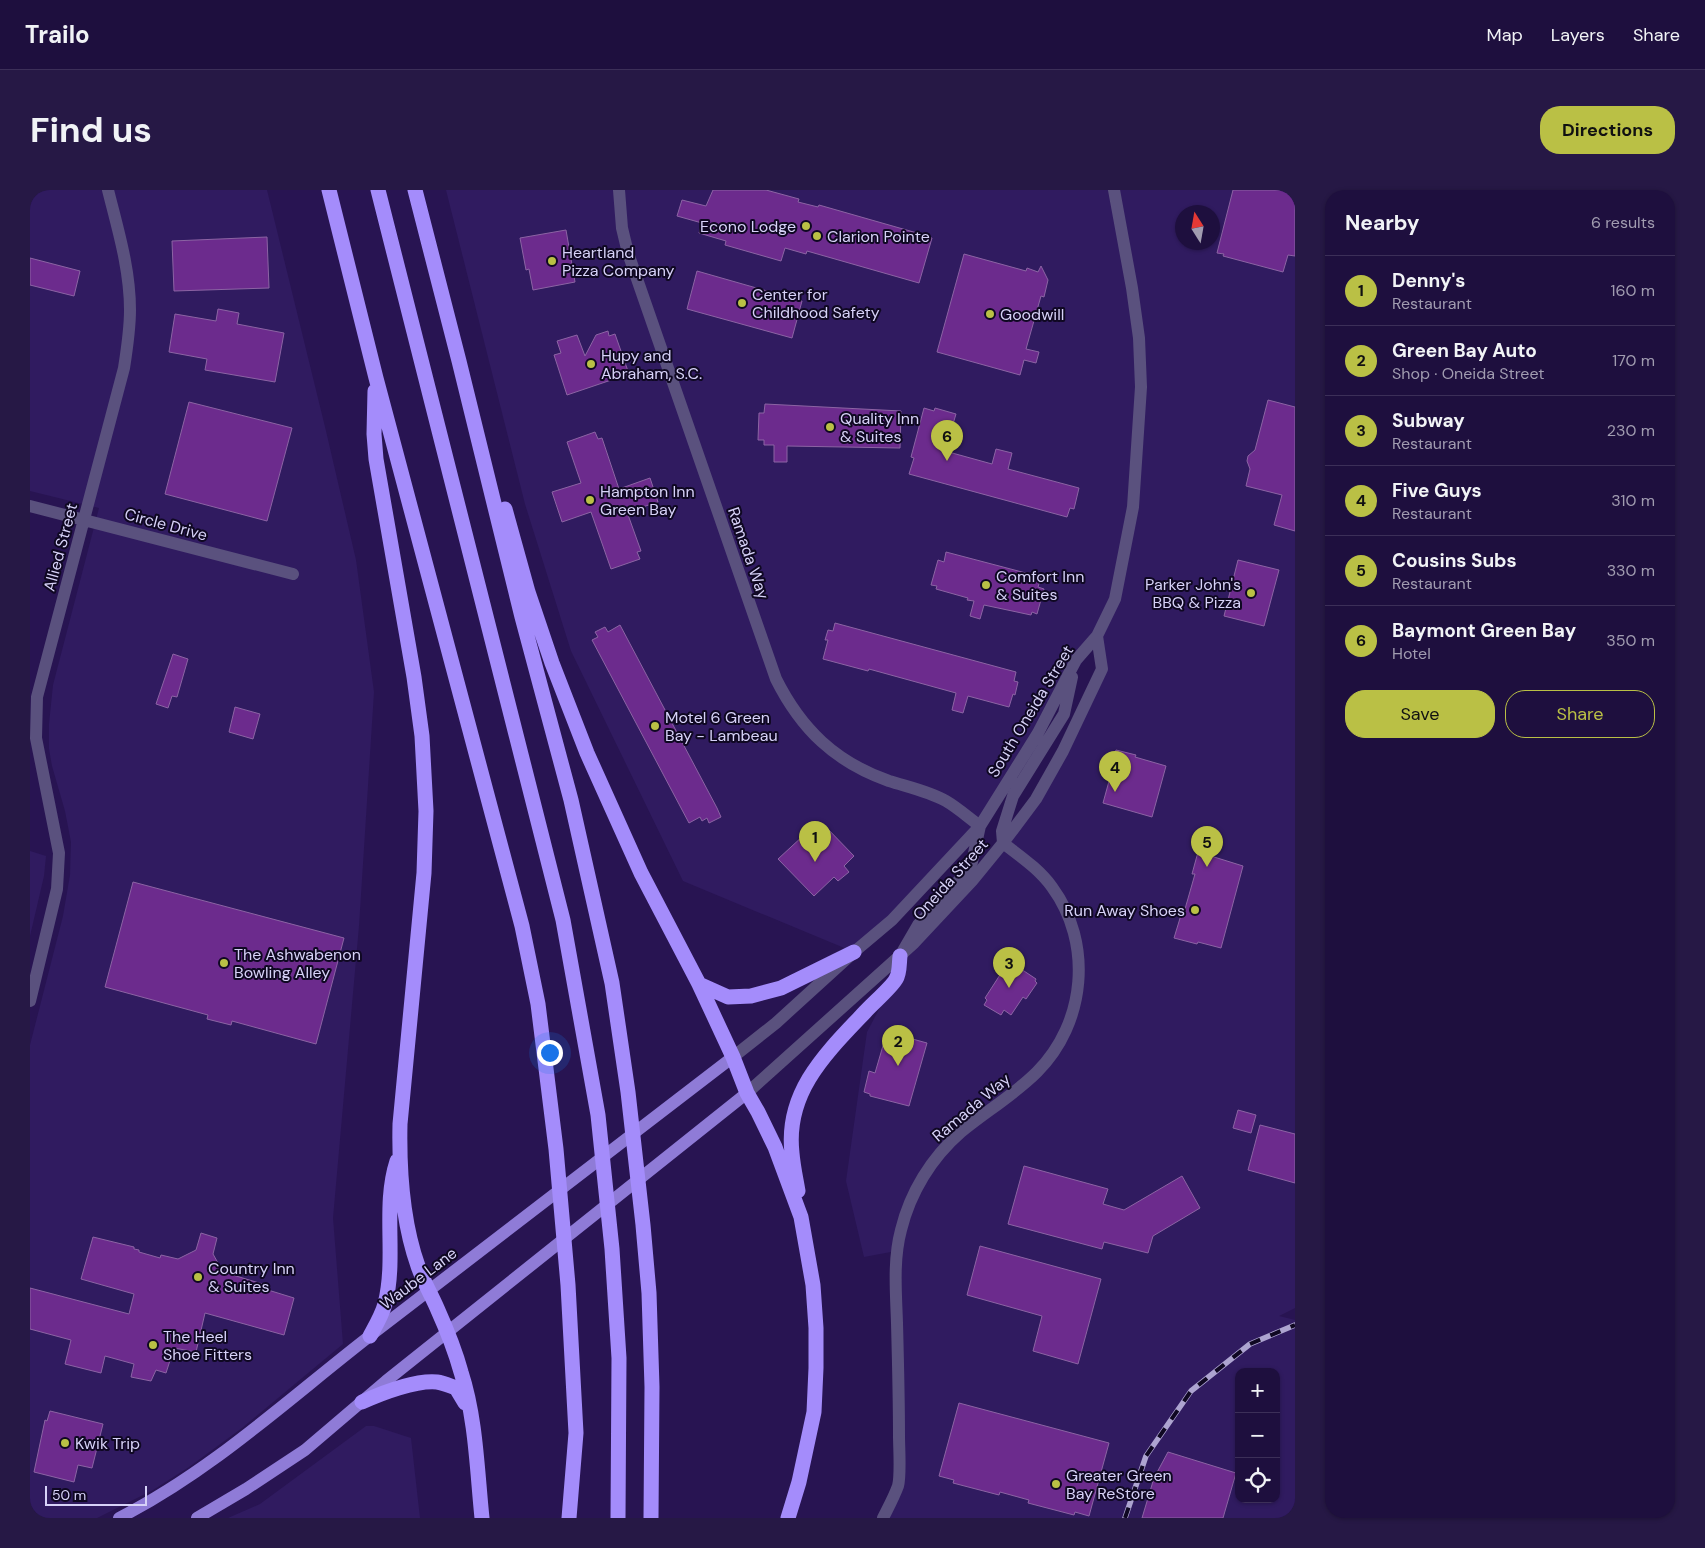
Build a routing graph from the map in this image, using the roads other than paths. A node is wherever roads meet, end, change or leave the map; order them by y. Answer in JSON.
{"nodes":[{"id":1,"x":108,"y":190,"type":"edge"},
{"id":2,"x":328,"y":190,"type":"edge"},
{"id":3,"x":378,"y":190,"type":"edge"},
{"id":4,"x":415,"y":190,"type":"edge"},
{"id":5,"x":619,"y":190,"type":"edge"},
{"id":6,"x":1114,"y":190,"type":"edge"},
{"id":7,"x":376,"y":378,"type":"junction"},
{"id":8,"x":470,"y":406,"type":"junction"},
{"id":9,"x":30,"y":506,"type":"edge"},
{"id":10,"x":84,"y":520,"type":"junction"},
{"id":11,"x":293,"y":574,"type":"dead end"},
{"id":12,"x":1098,"y":636,"type":"junction"},
{"id":13,"x":1076,"y":660,"type":"junction"},
{"id":14,"x":980,"y":826,"type":"junction"},
{"id":15,"x":1004,"y":843,"type":"junction"},
{"id":16,"x":854,"y":952,"type":"junction"},
{"id":17,"x":900,"y":956,"type":"junction"},
{"id":18,"x":699,"y":984,"type":"junction"},
{"id":19,"x":30,"y":1001,"type":"edge"},
{"id":20,"x":733,"y":1057,"type":"junction"},
{"id":21,"x":747,"y":1094,"type":"junction"},
{"id":22,"x":400,"y":1150,"type":"junction"},
{"id":23,"x":801,"y":1217,"type":"junction"},
{"id":24,"x":429,"y":1291,"type":"junction"},
{"id":25,"x":447,"y":1332,"type":"junction"},
{"id":26,"x":370,"y":1336,"type":"junction"},
{"id":27,"x":362,"y":1402,"type":"junction"},
{"id":28,"x":470,"y":1413,"type":"junction"},
{"id":29,"x":119,"y":1518,"type":"edge"},
{"id":30,"x":197,"y":1518,"type":"edge"},
{"id":31,"x":482,"y":1518,"type":"edge"},
{"id":32,"x":569,"y":1518,"type":"edge"},
{"id":33,"x":618,"y":1518,"type":"edge"},
{"id":34,"x":650,"y":1518,"type":"edge"},
{"id":35,"x":788,"y":1518,"type":"edge"},
{"id":36,"x":883,"y":1518,"type":"edge"}],
"edges":[{"from":1,"to":10,"type":"street","name":"Allied Street"},
{"from":2,"to":7,"type":"highway"},
{"from":3,"to":33,"type":"highway"},
{"from":4,"to":8,"type":"highway"},
{"from":5,"to":14,"type":"street","name":"Ramada Way"},
{"from":6,"to":12,"type":"street","name":"South Oneida Street"},
{"from":7,"to":22,"type":"highway"},
{"from":7,"to":32,"type":"highway"},
{"from":8,"to":18,"type":"highway"},
{"from":8,"to":34,"type":"highway"},
{"from":9,"to":10,"type":"street","name":"Circle Drive"},
{"from":10,"to":11,"type":"street","name":"Circle Drive"},
{"from":10,"to":19,"type":"street","name":"Allied Street"},
{"from":12,"to":13,"type":"street","name":"South Oneida Street"},
{"from":12,"to":15,"type":"street","name":"Oneida Street"},
{"from":13,"to":14,"type":"street","name":"South Oneida Street"},
{"from":13,"to":15,"type":"street"},
{"from":14,"to":16,"type":"street","name":"South Oneida Street"},
{"from":14,"to":17,"type":"street"},
{"from":15,"to":17,"type":"street","name":"Oneida Street"},
{"from":15,"to":36,"type":"street","name":"Ramada Way"},
{"from":16,"to":18,"type":"highway"},
{"from":16,"to":20,"type":"street","name":"South Oneida Street"},
{"from":17,"to":21,"type":"street","name":"Oneida Street"},
{"from":17,"to":23,"type":"highway"},
{"from":18,"to":20,"type":"highway"},
{"from":20,"to":21,"type":"highway"},
{"from":20,"to":24,"type":"main road","name":"Waube Lane"},
{"from":21,"to":23,"type":"highway"},
{"from":21,"to":25,"type":"main road"},
{"from":22,"to":24,"type":"highway"},
{"from":22,"to":26,"type":"highway"},
{"from":23,"to":35,"type":"highway"},
{"from":24,"to":25,"type":"highway"},
{"from":24,"to":26,"type":"main road","name":"Waube Lane"},
{"from":25,"to":27,"type":"main road"},
{"from":25,"to":28,"type":"highway"},
{"from":26,"to":29,"type":"main road","name":"Waube Lane"},
{"from":27,"to":28,"type":"highway"},
{"from":27,"to":30,"type":"main road"},
{"from":28,"to":31,"type":"highway"}]}
